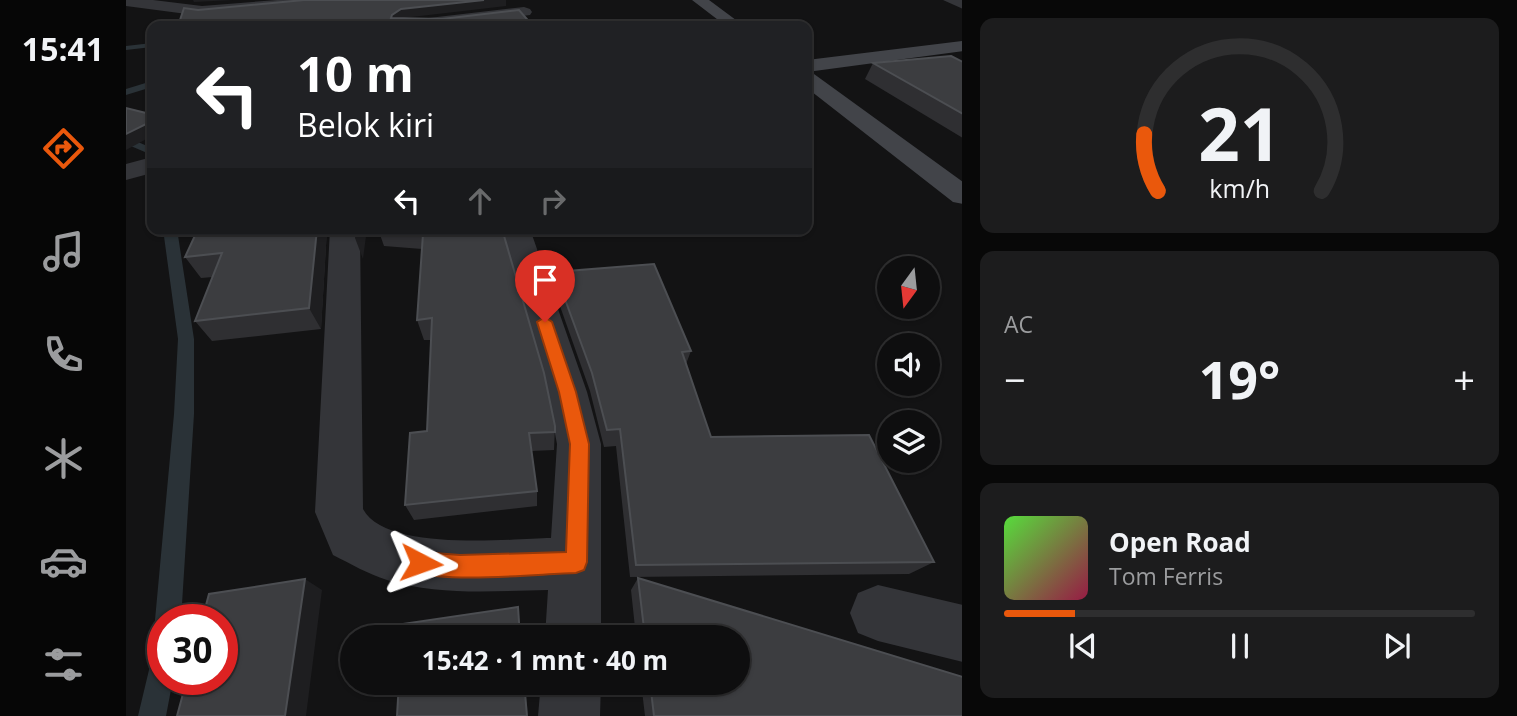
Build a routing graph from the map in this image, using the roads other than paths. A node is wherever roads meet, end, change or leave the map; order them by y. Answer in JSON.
{"nodes":[{"id":1,"x":214,"y":0,"type":"edge"},
{"id":2,"x":322,"y":0,"type":"edge"},
{"id":3,"x":699,"y":0,"type":"edge"},
{"id":4,"x":950,"y":0,"type":"edge"},
{"id":5,"x":126,"y":1,"type":"edge"},
{"id":6,"x":962,"y":5,"type":"edge"},
{"id":7,"x":189,"y":10,"type":"junction"},
{"id":8,"x":525,"y":13,"type":"edge"},
{"id":9,"x":450,"y":21,"type":"edge"},
{"id":10,"x":729,"y":21,"type":"edge"},
{"id":11,"x":962,"y":46,"type":"edge"},
{"id":12,"x":812,"y":65,"type":"edge"},
{"id":13,"x":812,"y":82,"type":"edge"},
{"id":14,"x":962,"y":196,"type":"edge"},
{"id":15,"x":345,"y":235,"type":"edge"},
{"id":16,"x":517,"y":235,"type":"edge"},
{"id":17,"x":576,"y":562,"type":"junction"},
{"id":18,"x":878,"y":613,"type":"dead end"},
{"id":19,"x":573,"y":625,"type":"edge"},
{"id":20,"x":962,"y":634,"type":"edge"},
{"id":21,"x":570,"y":695,"type":"edge"},
{"id":22,"x":569,"y":716,"type":"edge"}],
"edges":[{"from":1,"to":7,"type":"street"},
{"from":2,"to":7,"type":"street"},
{"from":3,"to":10,"type":"street"},
{"from":4,"to":6,"type":"street"},
{"from":5,"to":7,"type":"street"},
{"from":8,"to":9,"type":"street"},
{"from":11,"to":12,"type":"street"},
{"from":13,"to":14,"type":"street"},
{"from":15,"to":17,"type":"street"},
{"from":16,"to":17,"type":"street"},
{"from":17,"to":19,"type":"street"},
{"from":18,"to":20,"type":"street"},
{"from":21,"to":22,"type":"street"}]}
